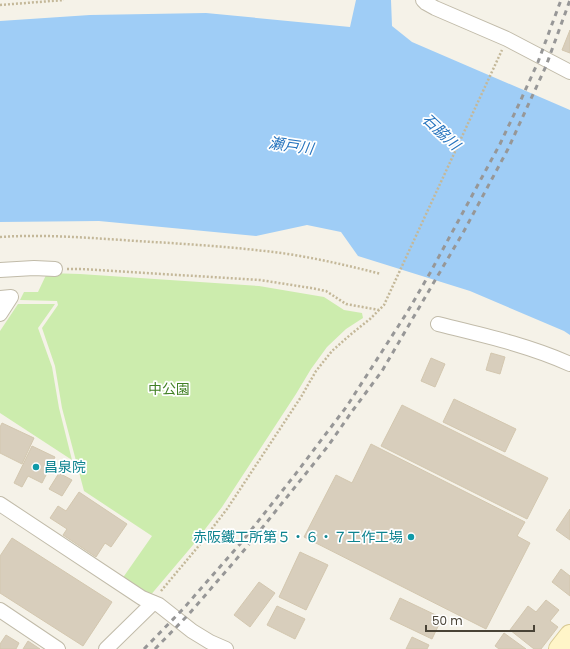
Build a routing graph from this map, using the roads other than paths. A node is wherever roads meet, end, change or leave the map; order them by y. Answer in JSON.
{"nodes":[{"id":1,"x":423,"y":0,"type":"edge"},
{"id":2,"x":570,"y":72,"type":"edge"},
{"id":3,"x":55,"y":268,"type":"road end"},
{"id":4,"x":0,"y":270,"type":"edge"},
{"id":5,"x":0,"y":298,"type":"edge"},
{"id":6,"x":0,"y":314,"type":"edge"},
{"id":7,"x":438,"y":324,"type":"dead end"},
{"id":8,"x":570,"y":364,"type":"edge"},
{"id":9,"x":2,"y":509,"type":"edge"},
{"id":10,"x":153,"y":603,"type":"junction"},
{"id":11,"x":0,"y":610,"type":"edge"},
{"id":12,"x":570,"y":635,"type":"edge"},
{"id":13,"x":58,"y":649,"type":"edge"},
{"id":14,"x":106,"y":649,"type":"edge"},
{"id":15,"x":226,"y":649,"type":"edge"},
{"id":16,"x":559,"y":649,"type":"edge"}],
"edges":[{"from":1,"to":2,"type":"street"},
{"from":3,"to":4,"type":"street"},
{"from":5,"to":6,"type":"street"},
{"from":7,"to":8,"type":"street"},
{"from":9,"to":10,"type":"street"},
{"from":10,"to":14,"type":"street"},
{"from":10,"to":15,"type":"street"},
{"from":11,"to":13,"type":"street"},
{"from":12,"to":16,"type":"main road"}]}
